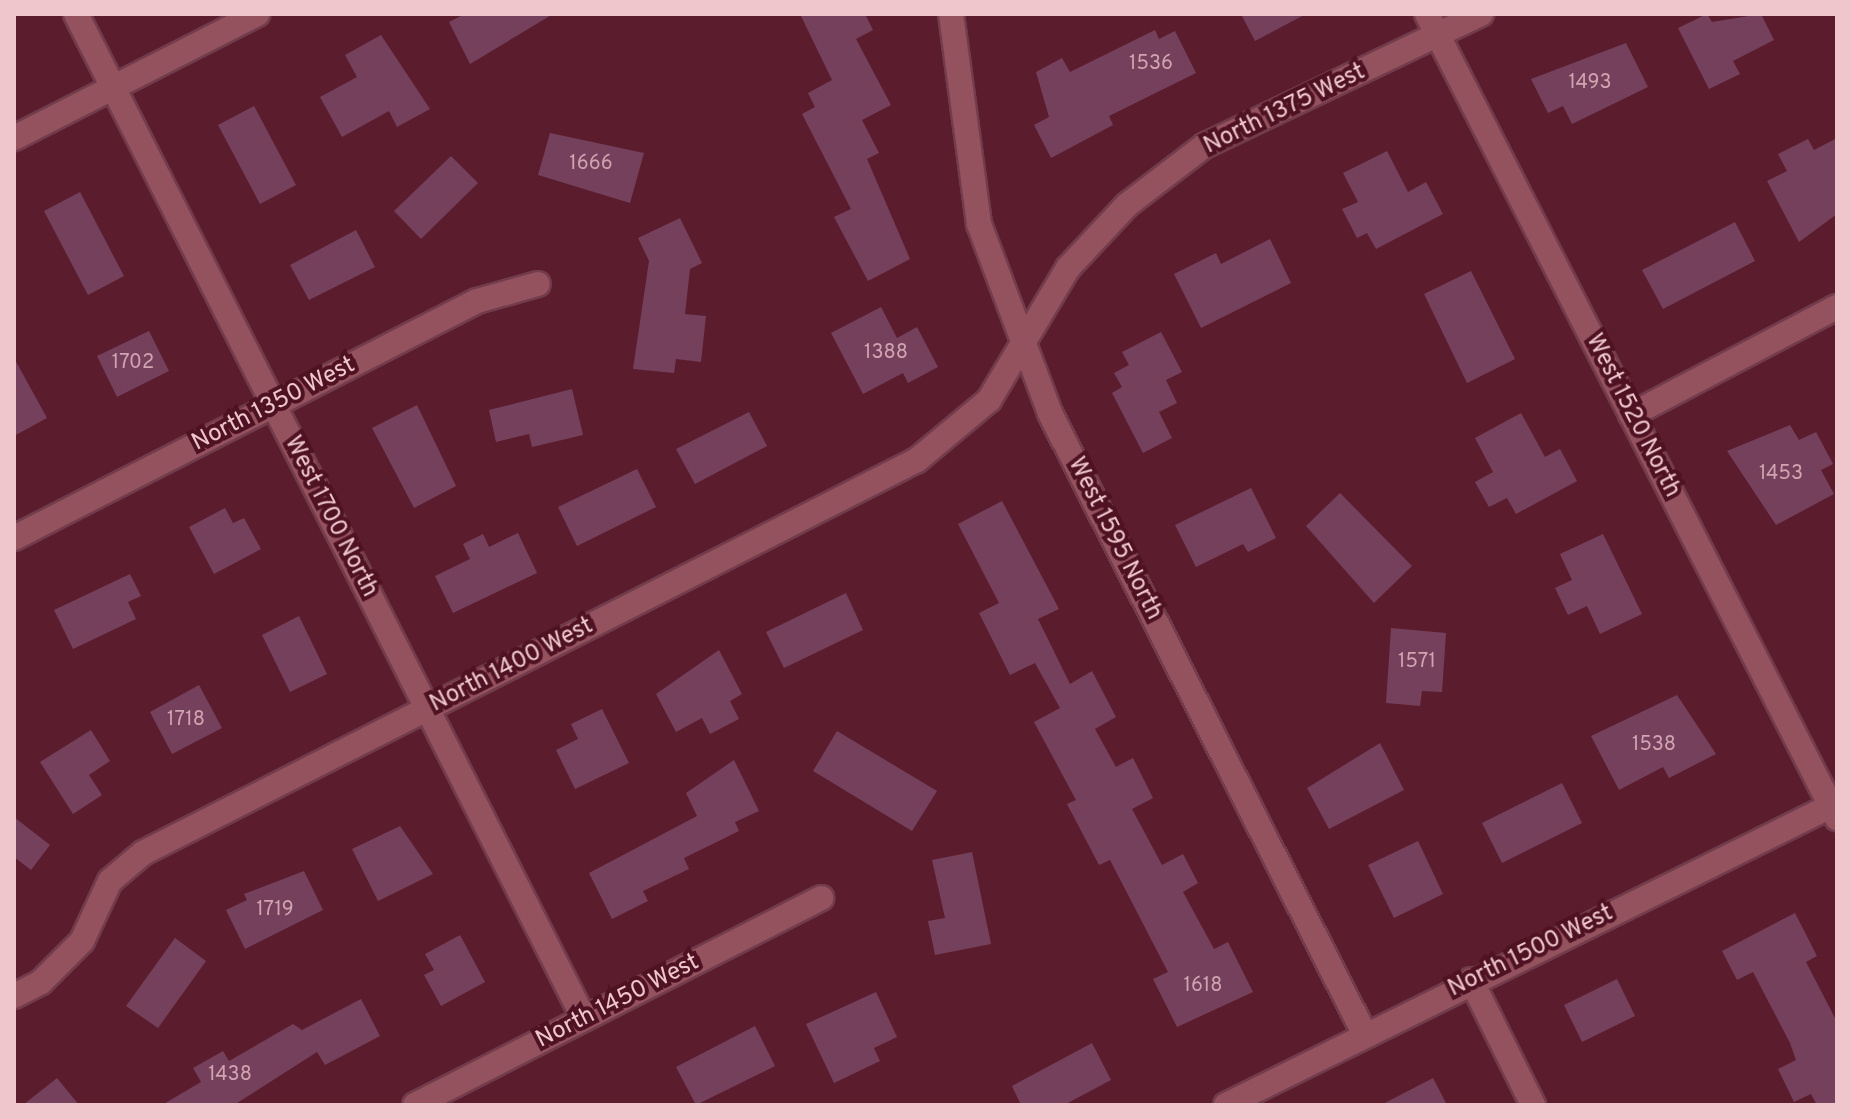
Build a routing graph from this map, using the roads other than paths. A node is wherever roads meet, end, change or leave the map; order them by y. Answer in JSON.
{"nodes":[{"id":1,"x":76,"y":14,"type":"edge"},
{"id":2,"x":257,"y":14,"type":"edge"},
{"id":3,"x":951,"y":14,"type":"edge"},
{"id":4,"x":1427,"y":14,"type":"edge"},
{"id":5,"x":1481,"y":14,"type":"edge"},
{"id":6,"x":1439,"y":37,"type":"junction"},
{"id":7,"x":114,"y":88,"type":"junction"},
{"id":8,"x":14,"y":138,"type":"edge"},
{"id":9,"x":538,"y":284,"type":"dead end"},
{"id":10,"x":1837,"y":307,"type":"edge"},
{"id":11,"x":1023,"y":347,"type":"junction"},
{"id":12,"x":274,"y":405,"type":"junction"},
{"id":13,"x":1631,"y":415,"type":"junction"},
{"id":14,"x":14,"y":538,"type":"edge"},
{"id":15,"x":427,"y":709,"type":"junction"},
{"id":16,"x":1835,"y":809,"type":"edge"},
{"id":17,"x":821,"y":898,"type":"dead end"},
{"id":18,"x":1471,"y":980,"type":"junction"},
{"id":19,"x":14,"y":996,"type":"edge"},
{"id":20,"x":584,"y":1019,"type":"junction"},
{"id":21,"x":1365,"y":1035,"type":"junction"},
{"id":22,"x":415,"y":1105,"type":"edge"},
{"id":23,"x":1226,"y":1105,"type":"edge"},
{"id":24,"x":1533,"y":1105,"type":"edge"}],
"edges":[{"from":1,"to":7,"type":"street","name":"West 1700 North"},
{"from":2,"to":7,"type":"street"},
{"from":3,"to":11,"type":"street","name":"West 1595 North"},
{"from":4,"to":6,"type":"street","name":"West 1520 North"},
{"from":5,"to":6,"type":"street","name":"North 1375 West"},
{"from":6,"to":11,"type":"street","name":"North 1375 West"},
{"from":6,"to":13,"type":"street","name":"West 1520 North"},
{"from":7,"to":8,"type":"street"},
{"from":7,"to":12,"type":"street","name":"West 1700 North"},
{"from":9,"to":12,"type":"street","name":"North 1350 West"},
{"from":10,"to":13,"type":"street"},
{"from":11,"to":15,"type":"street","name":"North 1400 West"},
{"from":11,"to":21,"type":"street","name":"West 1595 North"},
{"from":12,"to":14,"type":"street","name":"North 1350 West"},
{"from":12,"to":15,"type":"street","name":"West 1700 North"},
{"from":13,"to":16,"type":"street","name":"West 1520 North"},
{"from":15,"to":19,"type":"street","name":"North 1400 West"},
{"from":15,"to":20,"type":"street","name":"West 1700 North"},
{"from":16,"to":18,"type":"street","name":"North 1500 West"},
{"from":17,"to":20,"type":"street","name":"North 1450 West"},
{"from":18,"to":21,"type":"street","name":"North 1500 West"},
{"from":18,"to":24,"type":"street"},
{"from":20,"to":22,"type":"street","name":"North 1450 West"},
{"from":21,"to":23,"type":"street","name":"North 1500 West"}]}
